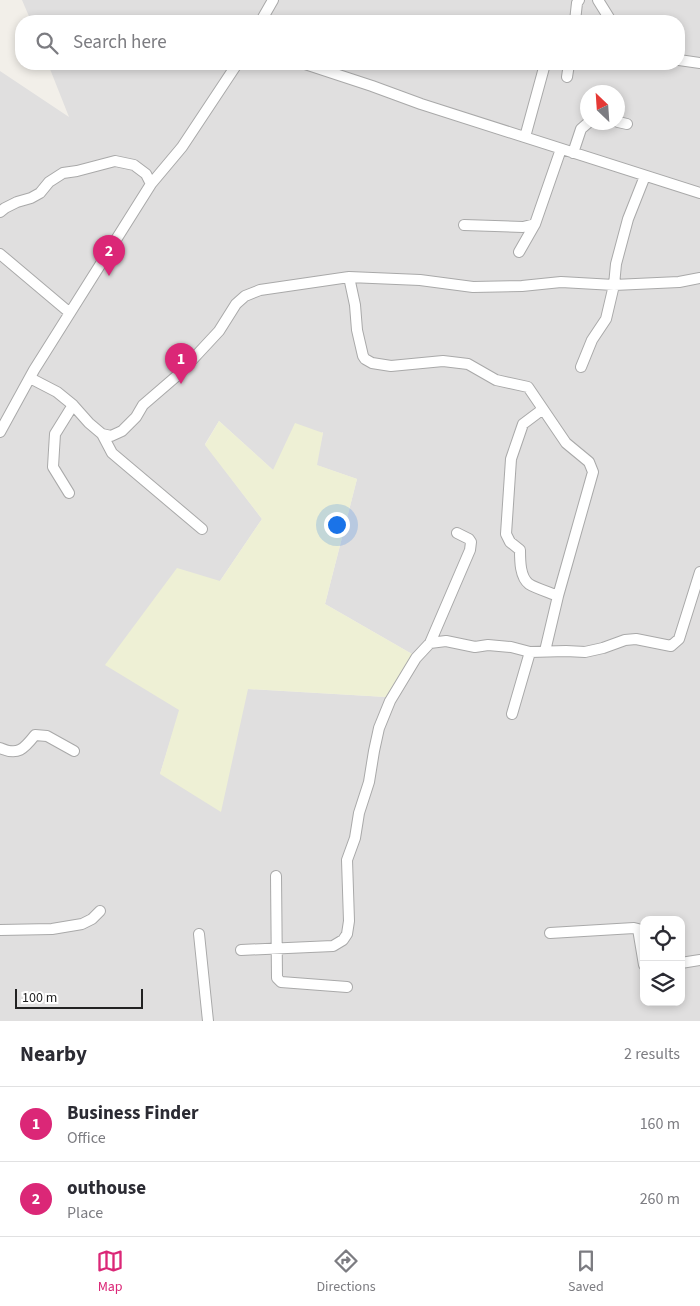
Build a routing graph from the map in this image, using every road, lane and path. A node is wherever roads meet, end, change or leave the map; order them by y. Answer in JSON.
{"nodes":[{"id":1,"x":272,"y":0,"type":"edge"},
{"id":2,"x":579,"y":0,"type":"edge"},
{"id":3,"x":598,"y":0,"type":"edge"},
{"id":4,"x":264,"y":15,"type":"edge"},
{"id":5,"x":576,"y":15,"type":"edge"},
{"id":6,"x":607,"y":15,"type":"edge"},
{"id":7,"x":685,"y":61,"type":"edge"},
{"id":8,"x":700,"y":63,"type":"edge"},
{"id":9,"x":232,"y":70,"type":"edge"},
{"id":10,"x":323,"y":70,"type":"edge"},
{"id":11,"x":543,"y":70,"type":"edge"},
{"id":12,"x":568,"y":70,"type":"edge"},
{"id":13,"x":567,"y":77,"type":"dead end"},
{"id":14,"x":581,"y":130,"type":"edge"},
{"id":15,"x":525,"y":137,"type":"junction"},
{"id":16,"x":561,"y":149,"type":"junction"},
{"id":17,"x":573,"y":153,"type":"junction"},
{"id":18,"x":645,"y":176,"type":"junction"},
{"id":19,"x":152,"y":184,"type":"junction"},
{"id":20,"x":700,"y":193,"type":"edge"},
{"id":21,"x":0,"y":212,"type":"edge"},
{"id":22,"x":535,"y":224,"type":"junction"},
{"id":23,"x":464,"y":225,"type":"dead end"},
{"id":24,"x":519,"y":252,"type":"dead end"},
{"id":25,"x":0,"y":254,"type":"edge"},
{"id":26,"x":349,"y":277,"type":"junction"},
{"id":27,"x":700,"y":278,"type":"edge"},
{"id":28,"x":614,"y":286,"type":"junction"},
{"id":29,"x":70,"y":313,"type":"junction"},
{"id":30,"x":580,"y":367,"type":"dead end"},
{"id":31,"x":30,"y":378,"type":"junction"},
{"id":32,"x":74,"y":405,"type":"junction"},
{"id":33,"x":543,"y":409,"type":"junction"},
{"id":34,"x":0,"y":432,"type":"edge"},
{"id":35,"x":102,"y":434,"type":"junction"},
{"id":36,"x":69,"y":493,"type":"dead end"},
{"id":37,"x":202,"y":529,"type":"dead end"},
{"id":38,"x":457,"y":533,"type":"dead end"},
{"id":39,"x":700,"y":572,"type":"edge"},
{"id":40,"x":558,"y":596,"type":"junction"},
{"id":41,"x":430,"y":643,"type":"junction"},
{"id":42,"x":545,"y":651,"type":"junction"},
{"id":43,"x":530,"y":652,"type":"junction"},
{"id":44,"x":512,"y":714,"type":"dead end"},
{"id":45,"x":0,"y":748,"type":"edge"},
{"id":46,"x":74,"y":751,"type":"dead end"},
{"id":47,"x":276,"y":876,"type":"dead end"},
{"id":48,"x":100,"y":911,"type":"dead end"},
{"id":49,"x":0,"y":930,"type":"edge"},
{"id":50,"x":550,"y":933,"type":"dead end"},
{"id":51,"x":199,"y":934,"type":"dead end"},
{"id":52,"x":277,"y":948,"type":"junction"},
{"id":53,"x":241,"y":950,"type":"dead end"},
{"id":54,"x":700,"y":960,"type":"edge"},
{"id":55,"x":642,"y":961,"type":"edge"},
{"id":56,"x":685,"y":962,"type":"edge"},
{"id":57,"x":347,"y":987,"type":"dead end"},
{"id":58,"x":208,"y":1021,"type":"edge"}],
"edges":[{"from":1,"to":4,"type":"street"},
{"from":2,"to":5,"type":"street"},
{"from":3,"to":6,"type":"street"},
{"from":7,"to":8,"type":"street"},
{"from":9,"to":19,"type":"street"},
{"from":10,"to":15,"type":"street"},
{"from":11,"to":15,"type":"street"},
{"from":12,"to":13,"type":"street"},
{"from":14,"to":17,"type":"street"},
{"from":15,"to":16,"type":"street"},
{"from":16,"to":17,"type":"street"},
{"from":16,"to":22,"type":"street"},
{"from":17,"to":18,"type":"street"},
{"from":18,"to":20,"type":"street"},
{"from":18,"to":28,"type":"street"},
{"from":19,"to":21,"type":"street"},
{"from":19,"to":29,"type":"street"},
{"from":22,"to":23,"type":"street"},
{"from":22,"to":24,"type":"street"},
{"from":25,"to":29,"type":"street"},
{"from":26,"to":28,"type":"street"},
{"from":26,"to":33,"type":"street"},
{"from":26,"to":35,"type":"street"},
{"from":27,"to":28,"type":"street"},
{"from":28,"to":30,"type":"street"},
{"from":29,"to":31,"type":"street"},
{"from":31,"to":32,"type":"street"},
{"from":31,"to":34,"type":"street"},
{"from":32,"to":35,"type":"street"},
{"from":32,"to":36,"type":"street"},
{"from":33,"to":40,"type":"street"},
{"from":33,"to":40,"type":"street"},
{"from":35,"to":37,"type":"street"},
{"from":38,"to":41,"type":"street"},
{"from":39,"to":42,"type":"street"},
{"from":40,"to":42,"type":"street"},
{"from":41,"to":43,"type":"street"},
{"from":41,"to":52,"type":"street"},
{"from":42,"to":43,"type":"street"},
{"from":43,"to":44,"type":"street"},
{"from":45,"to":46,"type":"street"},
{"from":47,"to":52,"type":"street"},
{"from":48,"to":49,"type":"street"},
{"from":50,"to":55,"type":"street"},
{"from":51,"to":58,"type":"street"},
{"from":52,"to":53,"type":"street"},
{"from":52,"to":57,"type":"street"},
{"from":54,"to":56,"type":"street"}]}
